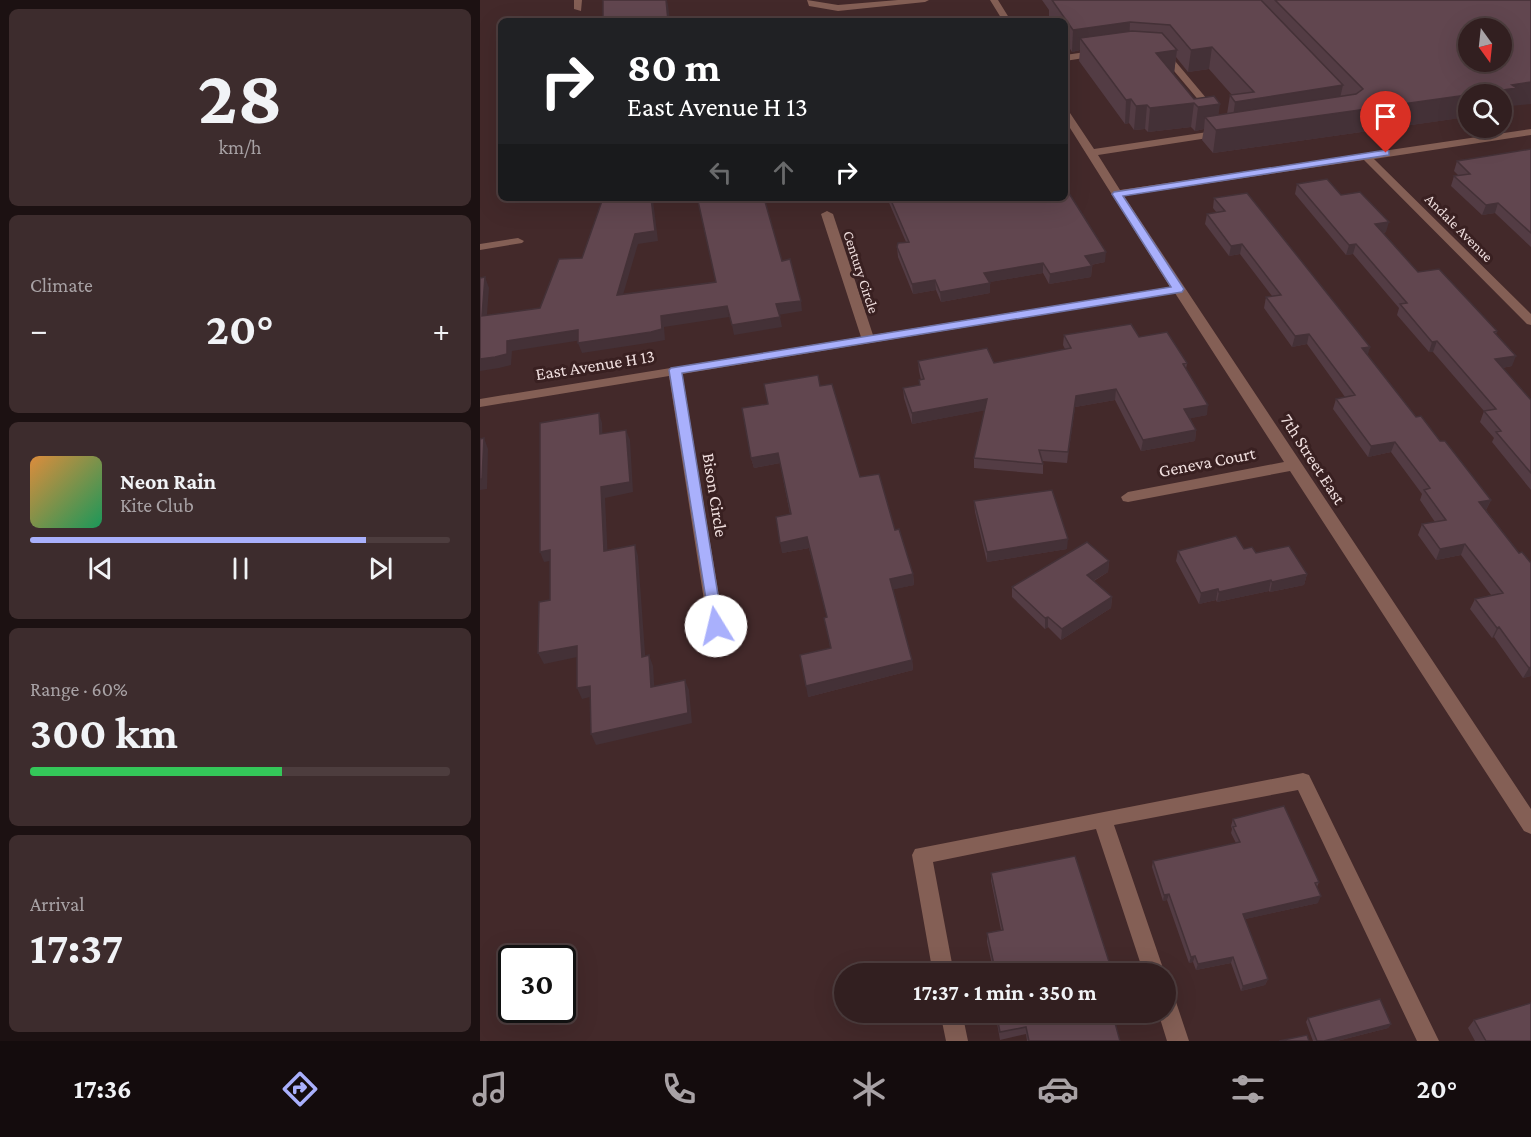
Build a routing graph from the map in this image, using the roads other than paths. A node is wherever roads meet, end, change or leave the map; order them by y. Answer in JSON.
{"nodes":[{"id":1,"x":811,"y":0,"type":"edge"},
{"id":2,"x":925,"y":0,"type":"edge"},
{"id":3,"x":994,"y":0,"type":"edge"},
{"id":4,"x":1005,"y":18,"type":"edge"},
{"id":5,"x":1151,"y":48,"type":"edge"},
{"id":6,"x":1109,"y":52,"type":"edge"},
{"id":7,"x":1068,"y":58,"type":"edge"},
{"id":8,"x":1068,"y":117,"type":"edge"},
{"id":9,"x":1531,"y":132,"type":"edge"},
{"id":10,"x":1091,"y":153,"type":"junction"},
{"id":11,"x":1366,"y":156,"type":"junction"},
{"id":12,"x":1117,"y":194,"type":"junction"},
{"id":13,"x":827,"y":214,"type":"dead end"},
{"id":14,"x":518,"y":241,"type":"dead end"},
{"id":15,"x":480,"y":247,"type":"edge"},
{"id":16,"x":1178,"y":289,"type":"junction"},
{"id":17,"x":1531,"y":321,"type":"edge"},
{"id":18,"x":868,"y":339,"type":"junction"},
{"id":19,"x":675,"y":370,"type":"junction"},
{"id":20,"x":480,"y":403,"type":"edge"},
{"id":21,"x":1294,"y":465,"type":"junction"},
{"id":22,"x":1128,"y":497,"type":"dead end"},
{"id":23,"x":716,"y":626,"type":"dead end"},
{"id":24,"x":1102,"y":819,"type":"junction"},
{"id":25,"x":1531,"y":825,"type":"edge"},
{"id":26,"x":942,"y":963,"type":"edge"},
{"id":27,"x":1151,"y":963,"type":"edge"},
{"id":28,"x":953,"y":1023,"type":"edge"},
{"id":29,"x":1172,"y":1023,"type":"edge"},
{"id":30,"x":957,"y":1041,"type":"edge"},
{"id":31,"x":1178,"y":1041,"type":"edge"},
{"id":32,"x":1428,"y":1041,"type":"edge"}],
"edges":[{"from":1,"to":2,"type":"street"},
{"from":3,"to":4,"type":"street"},
{"from":5,"to":10,"type":"street"},
{"from":6,"to":7,"type":"street"},
{"from":8,"to":10,"type":"street","name":"7th Street East"},
{"from":9,"to":11,"type":"street"},
{"from":10,"to":12,"type":"street","name":"7th Street East"},
{"from":11,"to":12,"type":"street"},
{"from":11,"to":17,"type":"street","name":"Andale Avenue"},
{"from":12,"to":16,"type":"street","name":"7th Street East"},
{"from":13,"to":18,"type":"street","name":"Century Circle"},
{"from":14,"to":15,"type":"street"},
{"from":16,"to":18,"type":"street","name":"East Avenue H 13"},
{"from":16,"to":21,"type":"street","name":"7th Street East"},
{"from":18,"to":19,"type":"street","name":"East Avenue H 13"},
{"from":19,"to":20,"type":"street","name":"East Avenue H 13"},
{"from":19,"to":23,"type":"street","name":"Bison Circle"},
{"from":21,"to":22,"type":"street","name":"Geneva Court"},
{"from":21,"to":25,"type":"street","name":"7th Street East"},
{"from":24,"to":26,"type":"street"},
{"from":24,"to":27,"type":"street"},
{"from":24,"to":32,"type":"street"},
{"from":28,"to":30,"type":"street"},
{"from":29,"to":31,"type":"street"}]}
